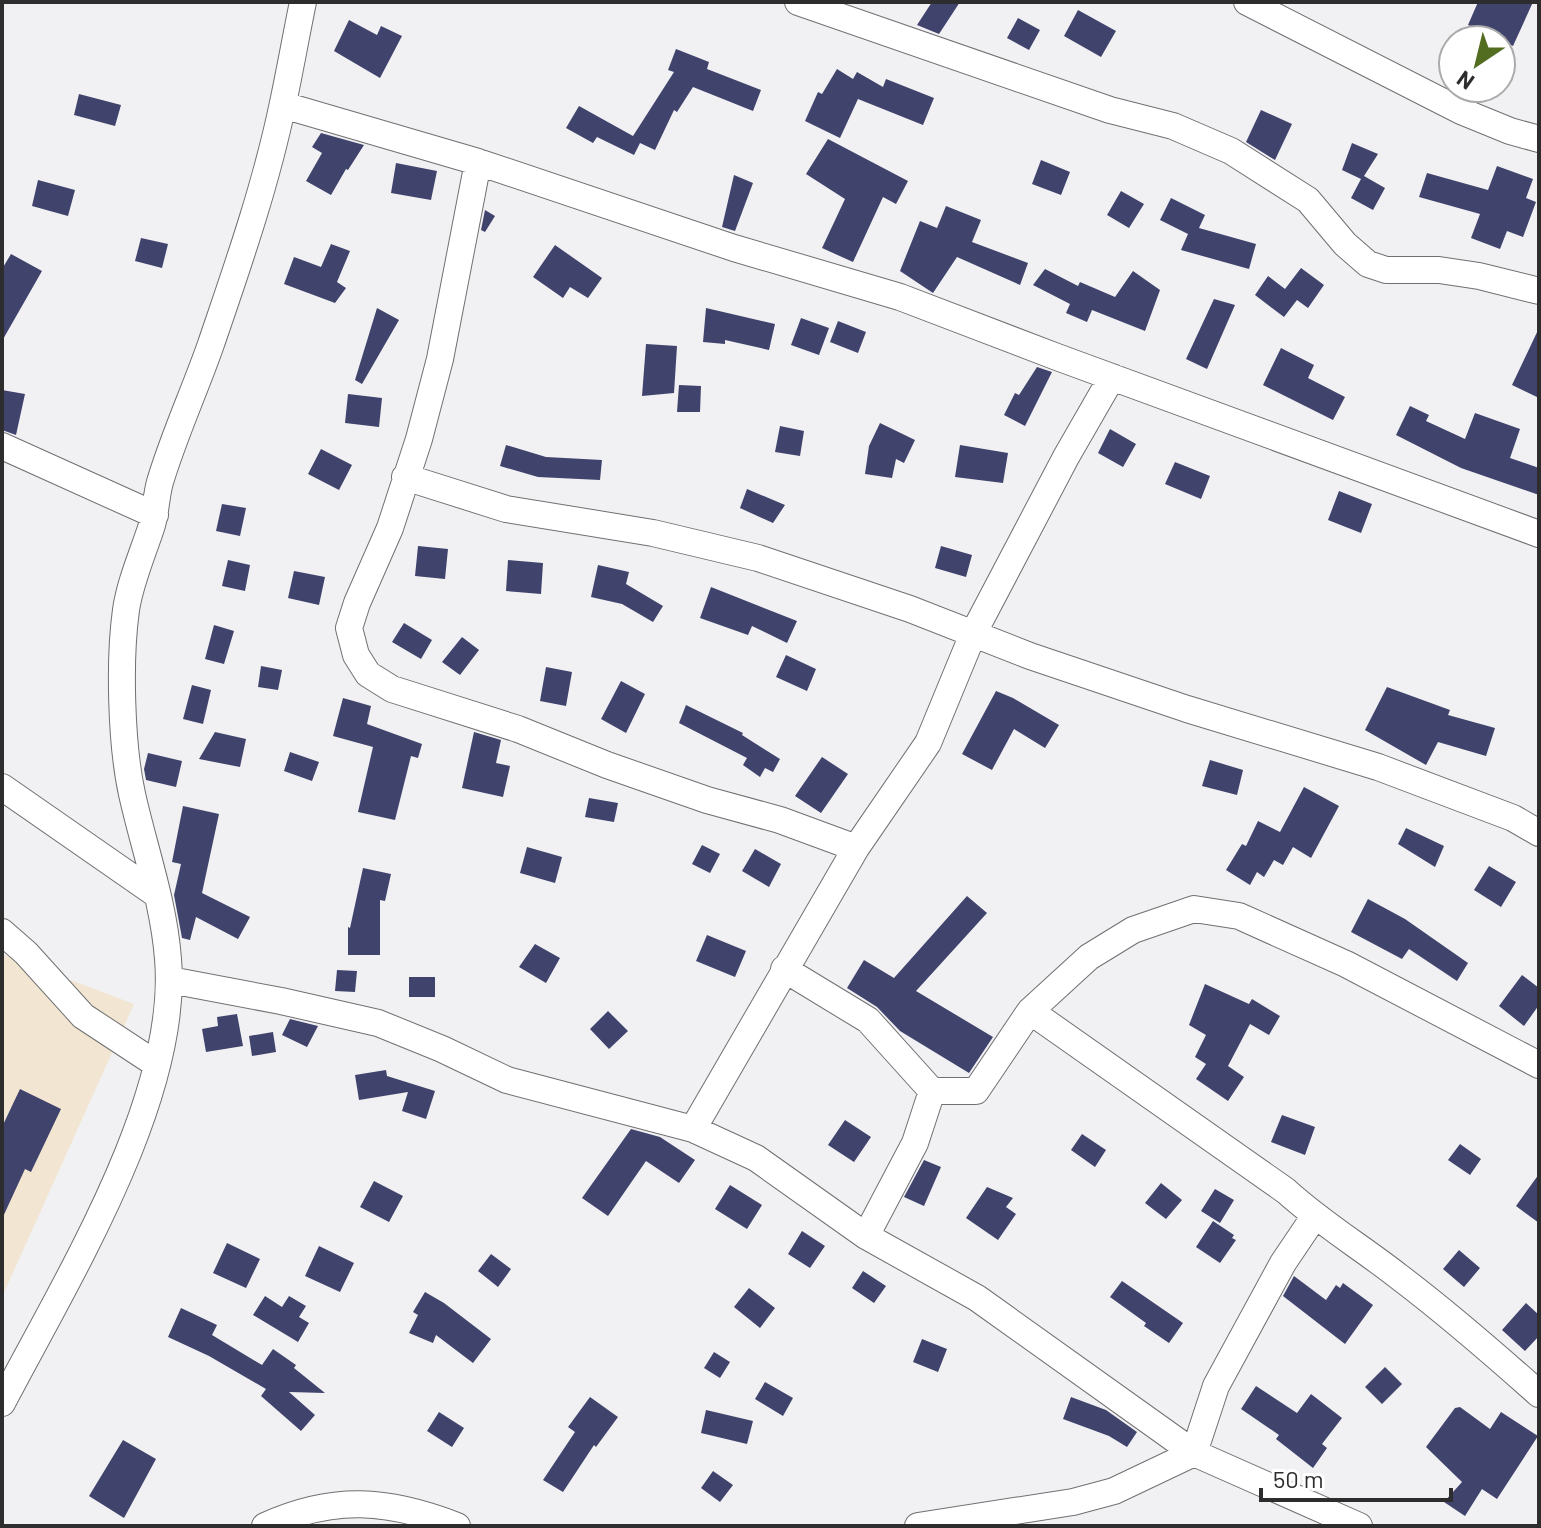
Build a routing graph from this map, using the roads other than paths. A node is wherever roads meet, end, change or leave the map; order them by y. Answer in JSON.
{"nodes":[{"id":1,"x":303,"y":2,"type":"edge"},
{"id":2,"x":798,"y":2,"type":"edge"},
{"id":3,"x":1247,"y":2,"type":"edge"},
{"id":4,"x":283,"y":105,"type":"junction"},
{"id":5,"x":1539,"y":139,"type":"edge"},
{"id":6,"x":478,"y":162,"type":"junction"},
{"id":7,"x":1539,"y":291,"type":"edge"},
{"id":8,"x":1112,"y":377,"type":"junction"},
{"id":9,"x":2,"y":446,"type":"edge"},
{"id":10,"x":405,"y":477,"type":"junction"},
{"id":11,"x":155,"y":515,"type":"junction"},
{"id":12,"x":1539,"y":534,"type":"edge"},
{"id":13,"x":973,"y":634,"type":"junction"},
{"id":14,"x":2,"y":787,"type":"edge"},
{"id":15,"x":1539,"y":833,"type":"edge"},
{"id":16,"x":856,"y":848,"type":"junction"},
{"id":17,"x":156,"y":894,"type":"junction"},
{"id":18,"x":2,"y":932,"type":"edge"},
{"id":19,"x":784,"y":969,"type":"junction"},
{"id":20,"x":170,"y":980,"type":"junction"},
{"id":21,"x":1030,"y":1011,"type":"junction"},
{"id":22,"x":156,"y":1064,"type":"junction"},
{"id":23,"x":1539,"y":1065,"type":"edge"},
{"id":24,"x":932,"y":1091,"type":"junction"},
{"id":25,"x":693,"y":1129,"type":"junction"},
{"id":26,"x":1314,"y":1217,"type":"junction"},
{"id":27,"x":866,"y":1236,"type":"junction"},
{"id":28,"x":1539,"y":1394,"type":"edge"},
{"id":29,"x":2,"y":1403,"type":"edge"},
{"id":30,"x":1194,"y":1453,"type":"junction"},
{"id":31,"x":452,"y":1525,"type":"edge"},
{"id":32,"x":934,"y":1525,"type":"edge"},
{"id":33,"x":265,"y":1526,"type":"edge"},
{"id":34,"x":1359,"y":1526,"type":"edge"}],
"edges":[{"from":1,"to":4,"type":"street"},
{"from":2,"to":7,"type":"street"},
{"from":3,"to":5,"type":"street"},
{"from":4,"to":6,"type":"street"},
{"from":4,"to":11,"type":"street"},
{"from":6,"to":8,"type":"street"},
{"from":6,"to":10,"type":"street"},
{"from":8,"to":12,"type":"street"},
{"from":8,"to":13,"type":"street"},
{"from":9,"to":11,"type":"street"},
{"from":10,"to":13,"type":"street"},
{"from":10,"to":16,"type":"street"},
{"from":11,"to":17,"type":"street"},
{"from":13,"to":15,"type":"street"},
{"from":13,"to":16,"type":"street"},
{"from":14,"to":17,"type":"street"},
{"from":16,"to":19,"type":"street"},
{"from":17,"to":20,"type":"street"},
{"from":18,"to":22,"type":"street"},
{"from":19,"to":24,"type":"street"},
{"from":19,"to":25,"type":"street"},
{"from":20,"to":22,"type":"street"},
{"from":20,"to":25,"type":"street"},
{"from":21,"to":23,"type":"street"},
{"from":21,"to":24,"type":"street"},
{"from":21,"to":26,"type":"street"},
{"from":22,"to":29,"type":"street"},
{"from":24,"to":27,"type":"street"},
{"from":25,"to":27,"type":"street"},
{"from":26,"to":28,"type":"street"},
{"from":26,"to":30,"type":"street"},
{"from":27,"to":30,"type":"street"},
{"from":30,"to":32,"type":"street"},
{"from":30,"to":34,"type":"street"},
{"from":31,"to":33,"type":"street"}]}
